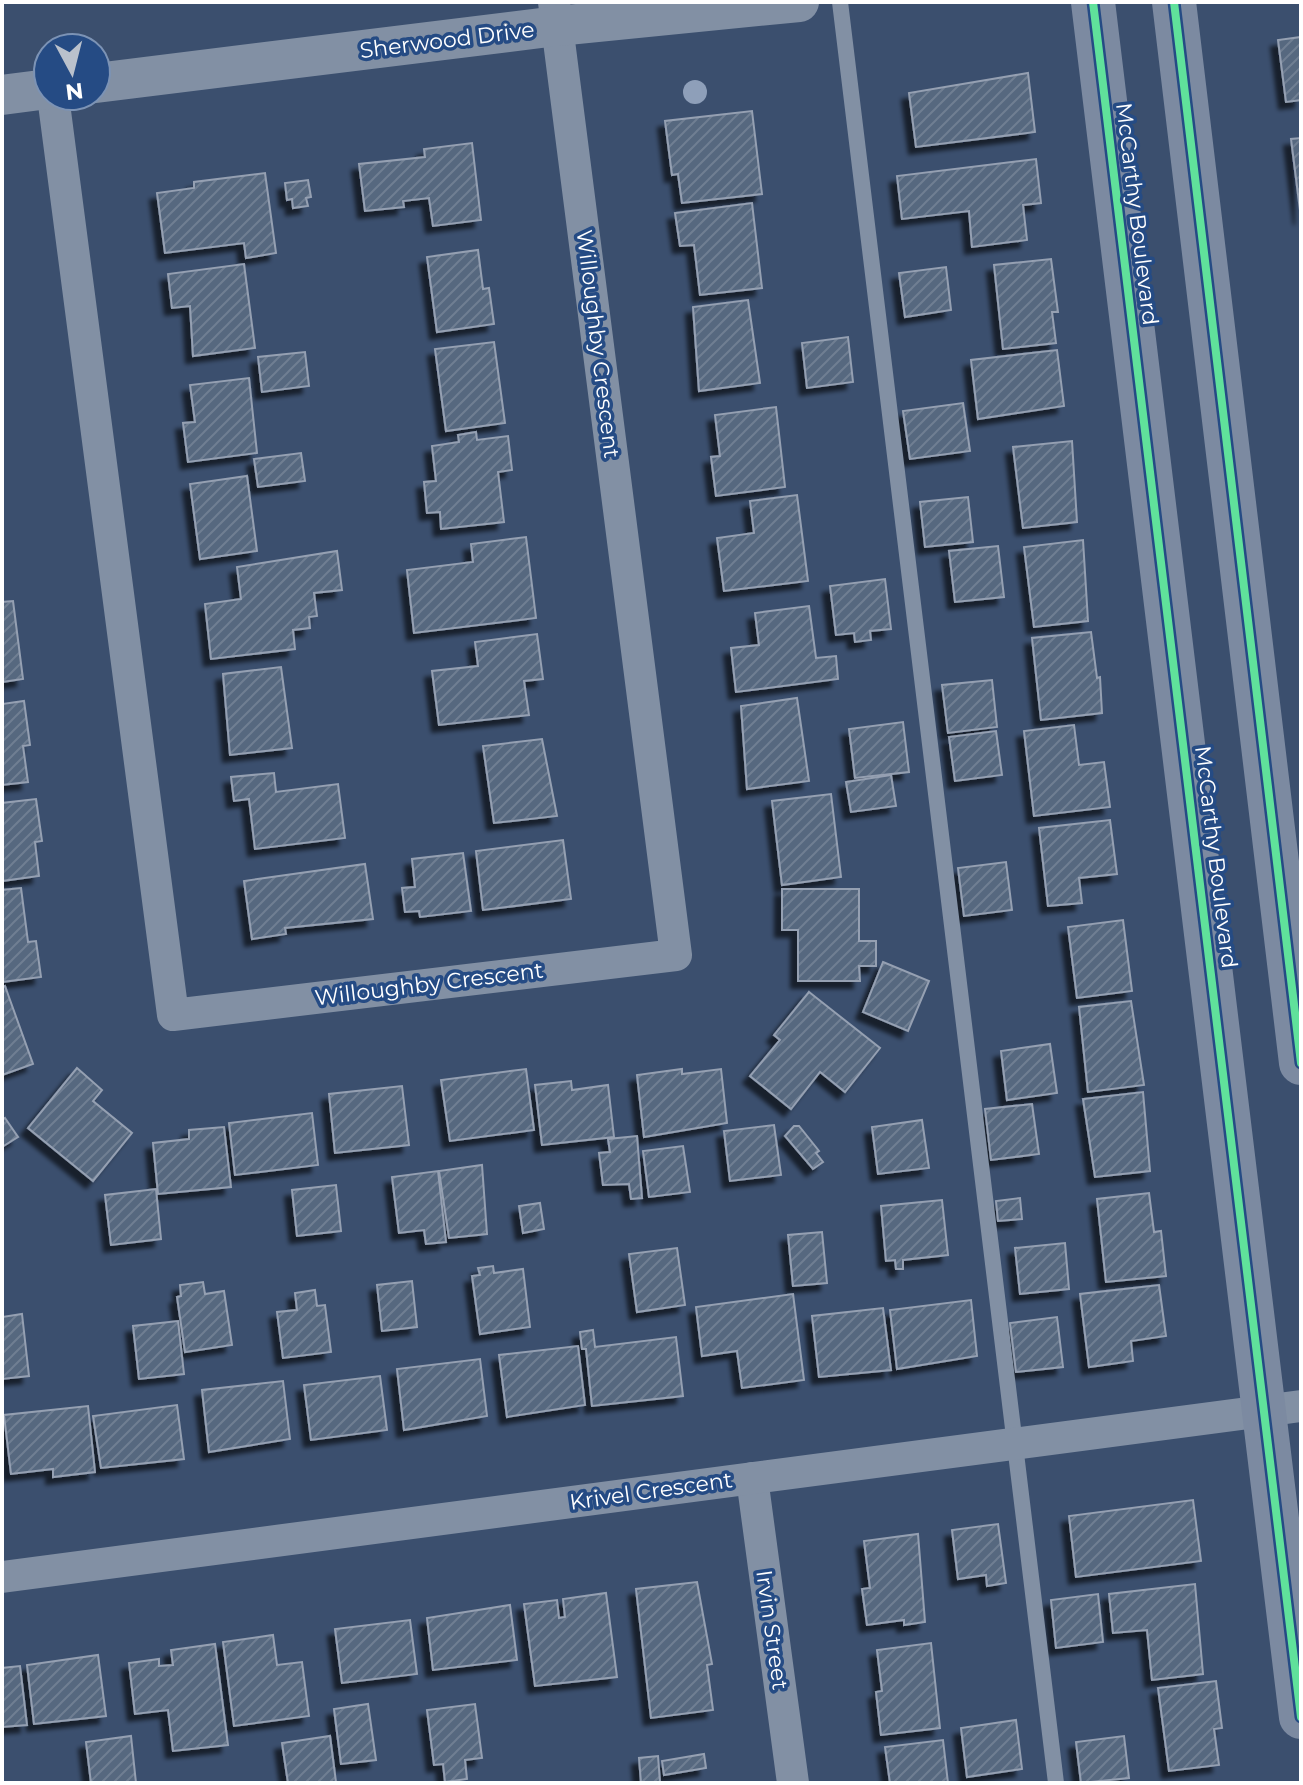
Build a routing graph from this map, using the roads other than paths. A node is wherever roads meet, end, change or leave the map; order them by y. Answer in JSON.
{"nodes":[{"id":1,"x":799,"y":2,"type":"edge"},
{"id":2,"x":840,"y":2,"type":"edge"},
{"id":3,"x":1093,"y":2,"type":"edge"},
{"id":4,"x":1174,"y":2,"type":"edge"},
{"id":5,"x":556,"y":14,"type":"edge"},
{"id":6,"x":112,"y":81,"type":"edge"},
{"id":7,"x":32,"y":91,"type":"edge"},
{"id":8,"x":2,"y":95,"type":"edge"},
{"id":9,"x":55,"y":112,"type":"edge"},
{"id":10,"x":1301,"y":1063,"type":"edge"},
{"id":11,"x":1282,"y":1408,"type":"edge"},
{"id":12,"x":1013,"y":1445,"type":"junction"},
{"id":13,"x":752,"y":1478,"type":"junction"},
{"id":14,"x":2,"y":1577,"type":"edge"},
{"id":15,"x":1301,"y":1717,"type":"edge"},
{"id":16,"x":793,"y":1783,"type":"edge"},
{"id":17,"x":1056,"y":1783,"type":"edge"}],
"edges":[{"from":1,"to":5,"type":"street","name":"Sherwood Drive"},
{"from":2,"to":12,"type":"lane"},
{"from":3,"to":11,"type":"main road","name":"McCarthy Boulevard"},
{"from":4,"to":10,"type":"main road"},
{"from":5,"to":6,"type":"street","name":"Sherwood Drive"},
{"from":5,"to":9,"type":"street","name":"Willoughby Crescent"},
{"from":7,"to":8,"type":"street"},
{"from":11,"to":12,"type":"street","name":"Krivel Crescent"},
{"from":11,"to":15,"type":"main road","name":"McCarthy Boulevard"},
{"from":12,"to":13,"type":"street","name":"Krivel Crescent"},
{"from":12,"to":17,"type":"lane"},
{"from":13,"to":14,"type":"street","name":"Krivel Crescent"},
{"from":13,"to":16,"type":"street","name":"Irvin Street"}]}
